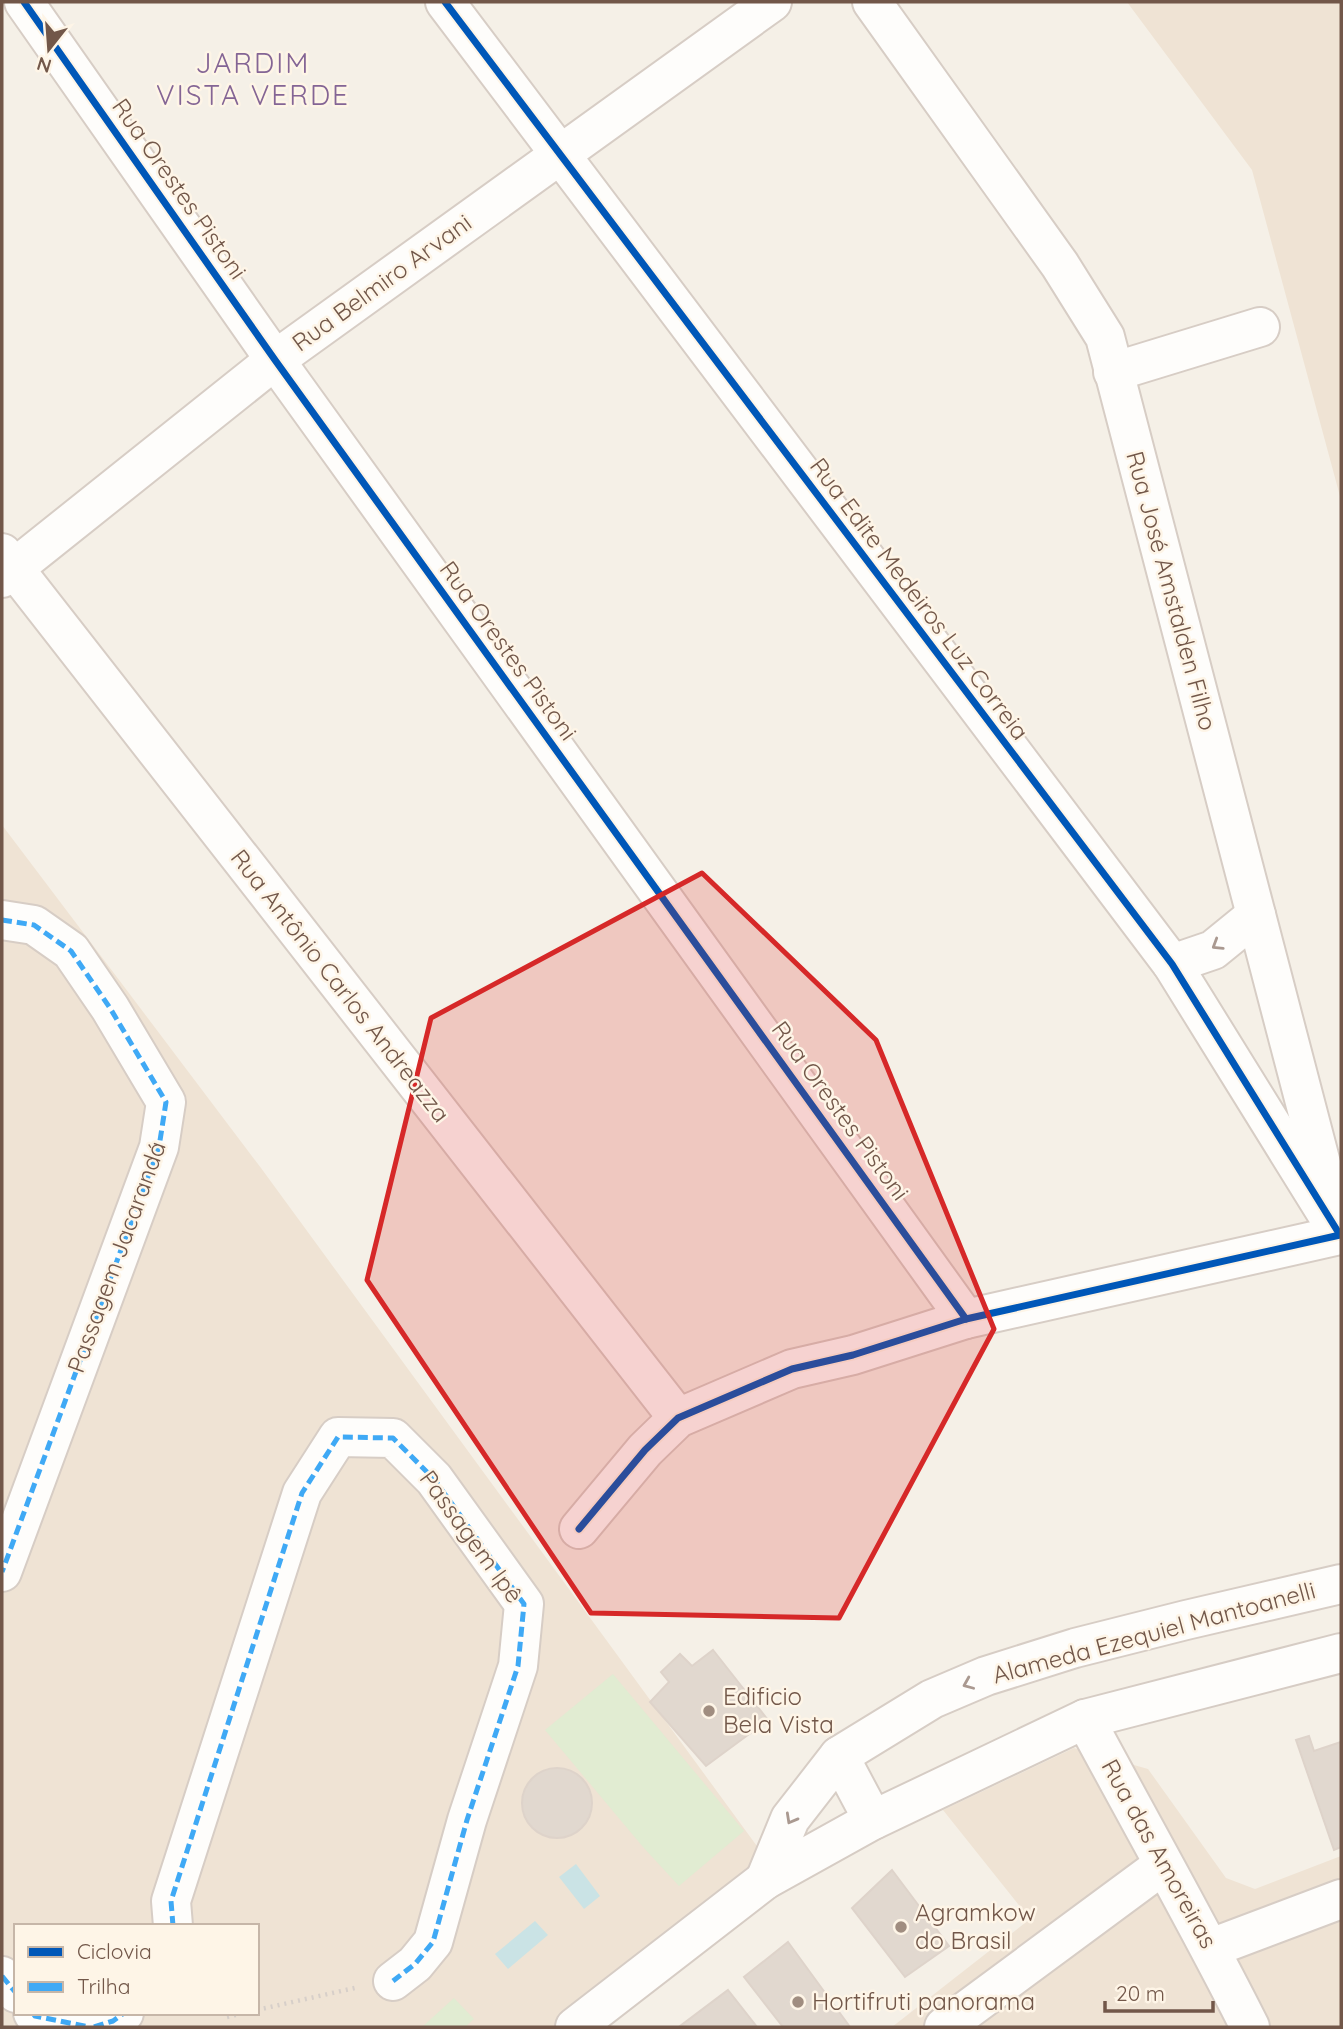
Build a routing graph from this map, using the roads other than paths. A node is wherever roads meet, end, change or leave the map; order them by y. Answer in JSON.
{"nodes":[{"id":1,"x":24,"y":2,"type":"edge"},
{"id":2,"x":445,"y":2,"type":"edge"},
{"id":3,"x":772,"y":2,"type":"edge"},
{"id":4,"x":872,"y":2,"type":"edge"},
{"id":5,"x":559,"y":154,"type":"junction"},
{"id":6,"x":1260,"y":327,"type":"dead end"},
{"id":7,"x":275,"y":360,"type":"junction"},
{"id":8,"x":1113,"y":372,"type":"junction"},
{"id":9,"x":6,"y":567,"type":"edge"},
{"id":10,"x":1256,"y":915,"type":"junction"},
{"id":11,"x":2,"y":920,"type":"edge"},
{"id":12,"x":1171,"y":964,"type":"junction"},
{"id":13,"x":1340,"y":1238,"type":"edge"},
{"id":14,"x":966,"y":1319,"type":"junction"},
{"id":15,"x":678,"y":1418,"type":"junction"},
{"id":16,"x":579,"y":1529,"type":"dead end"},
{"id":17,"x":2,"y":1572,"type":"edge"},
{"id":18,"x":1341,"y":1584,"type":"edge"},
{"id":19,"x":1341,"y":1653,"type":"edge"},
{"id":20,"x":1085,"y":1719,"type":"junction"},
{"id":21,"x":839,"y":1756,"type":"junction"},
{"id":22,"x":873,"y":1820,"type":"junction"},
{"id":23,"x":1163,"y":1865,"type":"junction"},
{"id":24,"x":765,"y":1880,"type":"junction"},
{"id":25,"x":1341,"y":1899,"type":"edge"},
{"id":26,"x":173,"y":1924,"type":"edge"},
{"id":27,"x":1211,"y":1948,"type":"junction"},
{"id":28,"x":2,"y":1976,"type":"edge"},
{"id":29,"x":393,"y":1981,"type":"road end"},
{"id":30,"x":14,"y":1991,"type":"edge"},
{"id":31,"x":34,"y":2015,"type":"edge"},
{"id":32,"x":121,"y":2015,"type":"edge"},
{"id":33,"x":89,"y":2027,"type":"edge"},
{"id":34,"x":94,"y":2027,"type":"edge"},
{"id":35,"x":575,"y":2027,"type":"edge"},
{"id":36,"x":944,"y":2027,"type":"edge"},
{"id":37,"x":1250,"y":2027,"type":"edge"}],
"edges":[{"from":1,"to":7,"type":"street","name":"Rua Orestes Pistoni"},
{"from":2,"to":5,"type":"street","name":"Rua Edite Medeiros Luz Correia"},
{"from":3,"to":5,"type":"street","name":"Rua Belmiro Arvani"},
{"from":4,"to":8,"type":"street","name":"Rua José Amstalden Filho"},
{"from":5,"to":7,"type":"street","name":"Rua Belmiro Arvani"},
{"from":5,"to":12,"type":"street","name":"Rua Edite Medeiros Luz Correia"},
{"from":6,"to":8,"type":"street"},
{"from":7,"to":9,"type":"street","name":"Rua Belmiro Arvani"},
{"from":7,"to":14,"type":"street","name":"Rua Orestes Pistoni"},
{"from":8,"to":10,"type":"street","name":"Rua José Amstalden Filho"},
{"from":9,"to":15,"type":"street","name":"Rua Antônio Carlos Andreazza"},
{"from":10,"to":12,"type":"street","one_way":true},
{"from":10,"to":13,"type":"street","name":"Rua José Amstalden Filho"},
{"from":11,"to":17,"type":"street","name":"Passagem Jacarandá"},
{"from":12,"to":13,"type":"street","name":"Rua Edite Medeiros Luz Correia"},
{"from":13,"to":14,"type":"street"},
{"from":14,"to":15,"type":"street"},
{"from":15,"to":16,"type":"street"},
{"from":18,"to":21,"type":"street","name":"Alameda Ezequiel Mantoanelli","one_way":true},
{"from":19,"to":20,"type":"street","name":"Alameda Ezequiel Mantoanelli"},
{"from":20,"to":22,"type":"street","name":"Alameda Ezequiel Mantoanelli"},
{"from":20,"to":23,"type":"street","name":"Rua das Amoreiras"},
{"from":21,"to":22,"type":"street"},
{"from":21,"to":24,"type":"street","name":"Alameda Ezequiel Mantoanelli","one_way":true},
{"from":22,"to":24,"type":"street","name":"Alameda Ezequiel Mantoanelli"},
{"from":23,"to":27,"type":"street","name":"Rua das Amoreiras"},
{"from":23,"to":36,"type":"street"},
{"from":24,"to":35,"type":"street","name":"Alameda Ezequiel Mantoanelli"},
{"from":25,"to":27,"type":"street"},
{"from":26,"to":29,"type":"street","name":"Passagem Ipê"},
{"from":27,"to":37,"type":"street","name":"Rua das Amoreiras"},
{"from":28,"to":30,"type":"street"},
{"from":31,"to":33,"type":"street"},
{"from":32,"to":34,"type":"street"}]}
